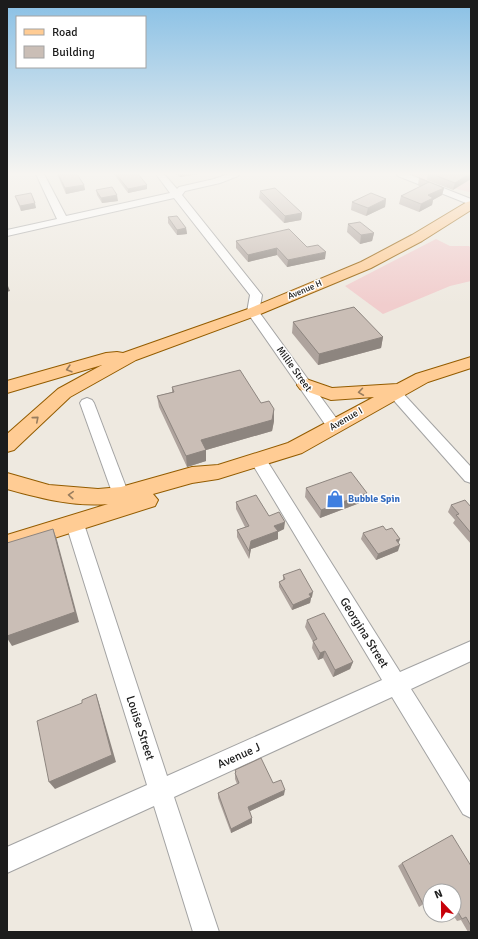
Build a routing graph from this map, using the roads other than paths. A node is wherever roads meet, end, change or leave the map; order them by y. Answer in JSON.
{"nodes":[{"id":1,"x":61,"y":218,"type":"edge"},
{"id":2,"x":76,"y":218,"type":"edge"},
{"id":3,"x":196,"y":218,"type":"edge"},
{"id":4,"x":448,"y":218,"type":"edge"},
{"id":5,"x":63,"y":221,"type":"junction"},
{"id":6,"x":7,"y":233,"type":"edge"},
{"id":7,"x":253,"y":312,"type":"junction"},
{"id":8,"x":130,"y":356,"type":"junction"},
{"id":9,"x":471,"y":362,"type":"edge"},
{"id":10,"x":306,"y":385,"type":"junction"},
{"id":11,"x":7,"y":387,"type":"edge"},
{"id":12,"x":397,"y":390,"type":"junction"},
{"id":13,"x":87,"y":403,"type":"dead end"},
{"id":14,"x":334,"y":426,"type":"junction"},
{"id":15,"x":7,"y":445,"type":"edge"},
{"id":16,"x":258,"y":460,"type":"junction"},
{"id":17,"x":218,"y":472,"type":"junction"},
{"id":18,"x":471,"y":477,"type":"edge"},
{"id":19,"x":7,"y":481,"type":"edge"},
{"id":20,"x":121,"y":495,"type":"junction"},
{"id":21,"x":74,"y":524,"type":"junction"},
{"id":22,"x":7,"y":544,"type":"edge"},
{"id":23,"x":471,"y":651,"type":"edge"},
{"id":24,"x":396,"y":685,"type":"junction"},
{"id":25,"x":160,"y":792,"type":"junction"},
{"id":26,"x":471,"y":806,"type":"edge"},
{"id":27,"x":7,"y":860,"type":"edge"},
{"id":28,"x":206,"y":932,"type":"edge"}],
"edges":[{"from":1,"to":5,"type":"street"},
{"from":2,"to":5,"type":"street"},
{"from":3,"to":7,"type":"street"},
{"from":4,"to":7,"type":"main road","name":"Avenue H"},
{"from":5,"to":6,"type":"street"},
{"from":7,"to":8,"type":"main road","name":"Avenue H"},
{"from":7,"to":10,"type":"street","name":"Millie Street"},
{"from":8,"to":11,"type":"main road","name":"Avenue H","one_way":true},
{"from":15,"to":8,"type":"main road","name":"Avenue H","one_way":true},
{"from":9,"to":12,"type":"main road","name":"Avenue I"},
{"from":12,"to":10,"type":"main road","one_way":true},
{"from":10,"to":14,"type":"street","name":"Millie Street"},
{"from":12,"to":14,"type":"main road","name":"Avenue I"},
{"from":12,"to":18,"type":"street"},
{"from":13,"to":20,"type":"street"},
{"from":14,"to":16,"type":"main road","name":"Avenue I"},
{"from":16,"to":17,"type":"main road","name":"Avenue I"},
{"from":16,"to":24,"type":"street","name":"Georgina Street"},
{"from":17,"to":20,"type":"main road","name":"Avenue I"},
{"from":17,"to":21,"type":"main road","name":"Avenue I"},
{"from":20,"to":19,"type":"main road","name":"Avenue I","one_way":true},
{"from":20,"to":21,"type":"main road"},
{"from":21,"to":22,"type":"main road","name":"Avenue I"},
{"from":21,"to":25,"type":"street","name":"Louise Street"},
{"from":23,"to":24,"type":"street","name":"Avenue J"},
{"from":24,"to":25,"type":"street","name":"Avenue J"},
{"from":24,"to":26,"type":"street","name":"Georgina Street"},
{"from":25,"to":27,"type":"street","name":"Avenue J"},
{"from":25,"to":28,"type":"street","name":"Louise Street"}]}
